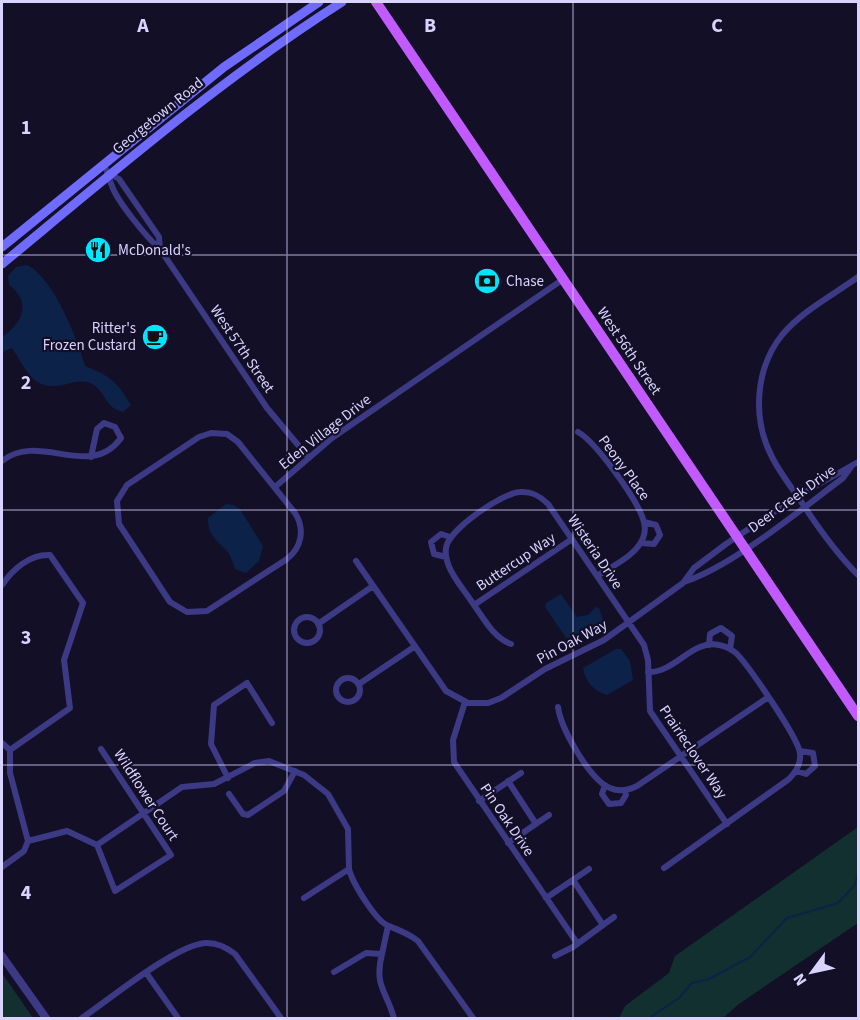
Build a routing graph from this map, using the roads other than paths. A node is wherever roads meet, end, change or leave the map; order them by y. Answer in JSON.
{"nodes":[{"id":1,"x":319,"y":2,"type":"edge"},
{"id":2,"x":342,"y":2,"type":"edge"},
{"id":3,"x":376,"y":2,"type":"edge"},
{"id":4,"x":104,"y":164,"type":"junction"},
{"id":5,"x":110,"y":174,"type":"junction"},
{"id":6,"x":2,"y":247,"type":"edge"},
{"id":7,"x":2,"y":264,"type":"edge"},
{"id":8,"x":858,"y":277,"type":"edge"},
{"id":9,"x":562,"y":280,"type":"junction"},
{"id":10,"x":578,"y":432,"type":"dead end"},
{"id":11,"x":91,"y":458,"type":"junction"},
{"id":12,"x":309,"y":458,"type":"junction"},
{"id":13,"x":2,"y":461,"type":"edge"},
{"id":14,"x":858,"y":462,"type":"edge"},
{"id":15,"x":851,"y":467,"type":"junction"},
{"id":16,"x":275,"y":487,"type":"junction"},
{"id":17,"x":798,"y":496,"type":"junction"},
{"id":18,"x":804,"y":506,"type":"junction"},
{"id":19,"x":644,"y":522,"type":"junction"},
{"id":20,"x":450,"y":537,"type":"junction"},
{"id":21,"x":737,"y":537,"type":"junction"},
{"id":22,"x":572,"y":539,"type":"junction"},
{"id":23,"x":641,"y":543,"type":"junction"},
{"id":24,"x":745,"y":548,"type":"junction"},
{"id":25,"x":446,"y":557,"type":"junction"},
{"id":26,"x":357,"y":561,"type":"dead end"},
{"id":27,"x":858,"y":575,"type":"edge"},
{"id":28,"x":597,"y":576,"type":"junction"},
{"id":29,"x":683,"y":582,"type":"junction"},
{"id":30,"x":2,"y":585,"type":"edge"},
{"id":31,"x":373,"y":586,"type":"junction"},
{"id":32,"x":474,"y":604,"type":"junction"},
{"id":33,"x":629,"y":623,"type":"junction"},
{"id":34,"x":318,"y":624,"type":"junction"},
{"id":35,"x":511,"y":644,"type":"dead end"},
{"id":36,"x":709,"y":645,"type":"junction"},
{"id":37,"x":414,"y":647,"type":"junction"},
{"id":38,"x":730,"y":649,"type":"junction"},
{"id":39,"x":648,"y":672,"type":"junction"},
{"id":40,"x":359,"y":684,"type":"junction"},
{"id":41,"x":767,"y":698,"type":"junction"},
{"id":42,"x":465,"y":702,"type":"junction"},
{"id":43,"x":558,"y":707,"type":"dead end"},
{"id":44,"x":858,"y":716,"type":"edge"},
{"id":45,"x":272,"y":723,"type":"dead end"},
{"id":46,"x":2,"y":743,"type":"edge"},
{"id":47,"x":101,"y":749,"type":"dead end"},
{"id":48,"x":10,"y":750,"type":"junction"},
{"id":49,"x":800,"y":751,"type":"junction"},
{"id":50,"x":680,"y":756,"type":"junction"},
{"id":51,"x":295,"y":771,"type":"junction"},
{"id":52,"x":796,"y":771,"type":"junction"},
{"id":53,"x":521,"y":773,"type":"dead end"},
{"id":54,"x":228,"y":778,"type":"junction"},
{"id":55,"x":508,"y":781,"type":"junction"},
{"id":56,"x":605,"y":785,"type":"junction"},
{"id":57,"x":625,"y":790,"type":"junction"},
{"id":58,"x":229,"y":794,"type":"dead end"},
{"id":59,"x":479,"y":801,"type":"junction"},
{"id":60,"x":143,"y":813,"type":"junction"},
{"id":61,"x":549,"y":815,"type":"dead end"},
{"id":62,"x":536,"y":824,"type":"junction"},
{"id":63,"x":727,"y":824,"type":"junction"},
{"id":64,"x":28,"y":841,"type":"junction"},
{"id":65,"x":508,"y":843,"type":"junction"},
{"id":66,"x":97,"y":845,"type":"junction"},
{"id":67,"x":2,"y":867,"type":"edge"},
{"id":68,"x":664,"y":868,"type":"dead end"},
{"id":69,"x":349,"y":869,"type":"junction"},
{"id":70,"x":589,"y":869,"type":"dead end"},
{"id":71,"x":573,"y":880,"type":"junction"},
{"id":72,"x":304,"y":898,"type":"dead end"},
{"id":73,"x":546,"y":898,"type":"junction"},
{"id":74,"x":614,"y":917,"type":"dead end"},
{"id":75,"x":603,"y":925,"type":"junction"},
{"id":76,"x":388,"y":926,"type":"junction"},
{"id":77,"x":577,"y":943,"type":"junction"},
{"id":78,"x":382,"y":954,"type":"junction"},
{"id":79,"x":2,"y":956,"type":"edge"},
{"id":80,"x":555,"y":956,"type":"dead end"},
{"id":81,"x":334,"y":972,"type":"dead end"},
{"id":82,"x":147,"y":974,"type":"junction"},
{"id":83,"x":45,"y":1018,"type":"edge"},
{"id":84,"x":82,"y":1018,"type":"edge"},
{"id":85,"x":178,"y":1018,"type":"edge"},
{"id":86,"x":281,"y":1018,"type":"edge"},
{"id":87,"x":394,"y":1018,"type":"edge"},
{"id":88,"x":473,"y":1018,"type":"edge"}],
"edges":[{"from":1,"to":4,"type":"main road","name":"Georgetown Road"},
{"from":2,"to":5,"type":"main road","name":"Georgetown Road"},
{"from":3,"to":9,"type":"main road","name":"West 56th Street"},
{"from":4,"to":5,"type":"street","name":"West 57th Street"},
{"from":4,"to":6,"type":"main road","name":"Georgetown Road"},
{"from":5,"to":7,"type":"main road","name":"Georgetown Road"},
{"from":5,"to":12,"type":"street","name":"West 57th Street"},
{"from":8,"to":17,"type":"street"},
{"from":9,"to":12,"type":"street","name":"Eden Village Drive"},
{"from":9,"to":21,"type":"main road","name":"West 56th Street"},
{"from":10,"to":19,"type":"street","name":"Peony Place"},
{"from":11,"to":11,"type":"street"},
{"from":11,"to":13,"type":"street"},
{"from":12,"to":16,"type":"street","name":"Eden Village Drive"},
{"from":14,"to":15,"type":"street","name":"Deer Creek Drive"},
{"from":15,"to":17,"type":"street","name":"Deer Creek Drive"},
{"from":15,"to":18,"type":"street","name":"Deer Creek Drive"},
{"from":16,"to":16,"type":"street","name":"Eden Village Drive"},
{"from":17,"to":18,"type":"street"},
{"from":17,"to":21,"type":"street","name":"Deer Creek Drive"},
{"from":18,"to":24,"type":"street","name":"Deer Creek Drive"},
{"from":18,"to":27,"type":"street"},
{"from":19,"to":23,"type":"street","name":"Peony Place"},
{"from":19,"to":23,"type":"street","name":"Peony Place"},
{"from":20,"to":22,"type":"street","name":"Wisteria Drive"},
{"from":20,"to":25,"type":"street"},
{"from":20,"to":25,"type":"street"},
{"from":21,"to":24,"type":"main road","name":"West 56th Street"},
{"from":21,"to":29,"type":"street","name":"Pin Oak Way"},
{"from":22,"to":28,"type":"street","name":"Wisteria Drive"},
{"from":22,"to":32,"type":"street","name":"Buttercup Way"},
{"from":23,"to":28,"type":"street","name":"Peony Place"},
{"from":24,"to":29,"type":"street","name":"Pin Oak Way"},
{"from":24,"to":44,"type":"main road","name":"West 56th Street"},
{"from":25,"to":32,"type":"street"},
{"from":26,"to":31,"type":"street"},
{"from":28,"to":33,"type":"street","name":"Wisteria Drive"},
{"from":29,"to":33,"type":"street","name":"Pin Oak Way"},
{"from":30,"to":48,"type":"street"},
{"from":31,"to":34,"type":"street"},
{"from":31,"to":37,"type":"street"},
{"from":32,"to":35,"type":"street"},
{"from":33,"to":39,"type":"street","name":"Prairieclover Way"},
{"from":33,"to":42,"type":"street","name":"Pin Oak Way"},
{"from":34,"to":34,"type":"street"},
{"from":36,"to":38,"type":"street"},
{"from":36,"to":38,"type":"street"},
{"from":36,"to":39,"type":"street"},
{"from":37,"to":40,"type":"street"},
{"from":37,"to":42,"type":"street"},
{"from":38,"to":41,"type":"street"},
{"from":39,"to":50,"type":"street","name":"Prairieclover Way"},
{"from":40,"to":40,"type":"street"},
{"from":41,"to":49,"type":"street"},
{"from":41,"to":50,"type":"street"},
{"from":42,"to":59,"type":"street","name":"Pin Oak Drive"},
{"from":43,"to":56,"type":"street"},
{"from":45,"to":54,"type":"street"},
{"from":46,"to":48,"type":"street"},
{"from":47,"to":60,"type":"street","name":"Wildflower Court"},
{"from":48,"to":64,"type":"street"},
{"from":49,"to":52,"type":"street"},
{"from":49,"to":52,"type":"street"},
{"from":50,"to":57,"type":"street"},
{"from":50,"to":63,"type":"street","name":"Prairieclover Way"},
{"from":51,"to":54,"type":"street"},
{"from":51,"to":58,"type":"street"},
{"from":51,"to":69,"type":"street"},
{"from":52,"to":63,"type":"street"},
{"from":53,"to":55,"type":"street"},
{"from":54,"to":60,"type":"street"},
{"from":55,"to":59,"type":"street"},
{"from":55,"to":62,"type":"street"},
{"from":56,"to":57,"type":"street"},
{"from":56,"to":57,"type":"street"},
{"from":59,"to":65,"type":"street","name":"Pin Oak Drive"},
{"from":60,"to":66,"type":"street"},
{"from":60,"to":66,"type":"street","name":"Wildflower Court"},
{"from":61,"to":62,"type":"street"},
{"from":62,"to":65,"type":"street"},
{"from":63,"to":68,"type":"street"},
{"from":64,"to":66,"type":"street"},
{"from":64,"to":67,"type":"street"},
{"from":65,"to":73,"type":"street","name":"Pin Oak Drive"},
{"from":69,"to":72,"type":"street"},
{"from":69,"to":76,"type":"street"},
{"from":70,"to":71,"type":"street"},
{"from":71,"to":73,"type":"street"},
{"from":71,"to":75,"type":"street"},
{"from":73,"to":77,"type":"street","name":"Pin Oak Drive"},
{"from":74,"to":75,"type":"street"},
{"from":75,"to":77,"type":"street"},
{"from":76,"to":78,"type":"street"},
{"from":76,"to":88,"type":"street"},
{"from":77,"to":80,"type":"street"},
{"from":78,"to":81,"type":"street"},
{"from":78,"to":87,"type":"street"},
{"from":79,"to":83,"type":"street"},
{"from":82,"to":84,"type":"street"},
{"from":82,"to":85,"type":"street"},
{"from":82,"to":86,"type":"street"}]}
